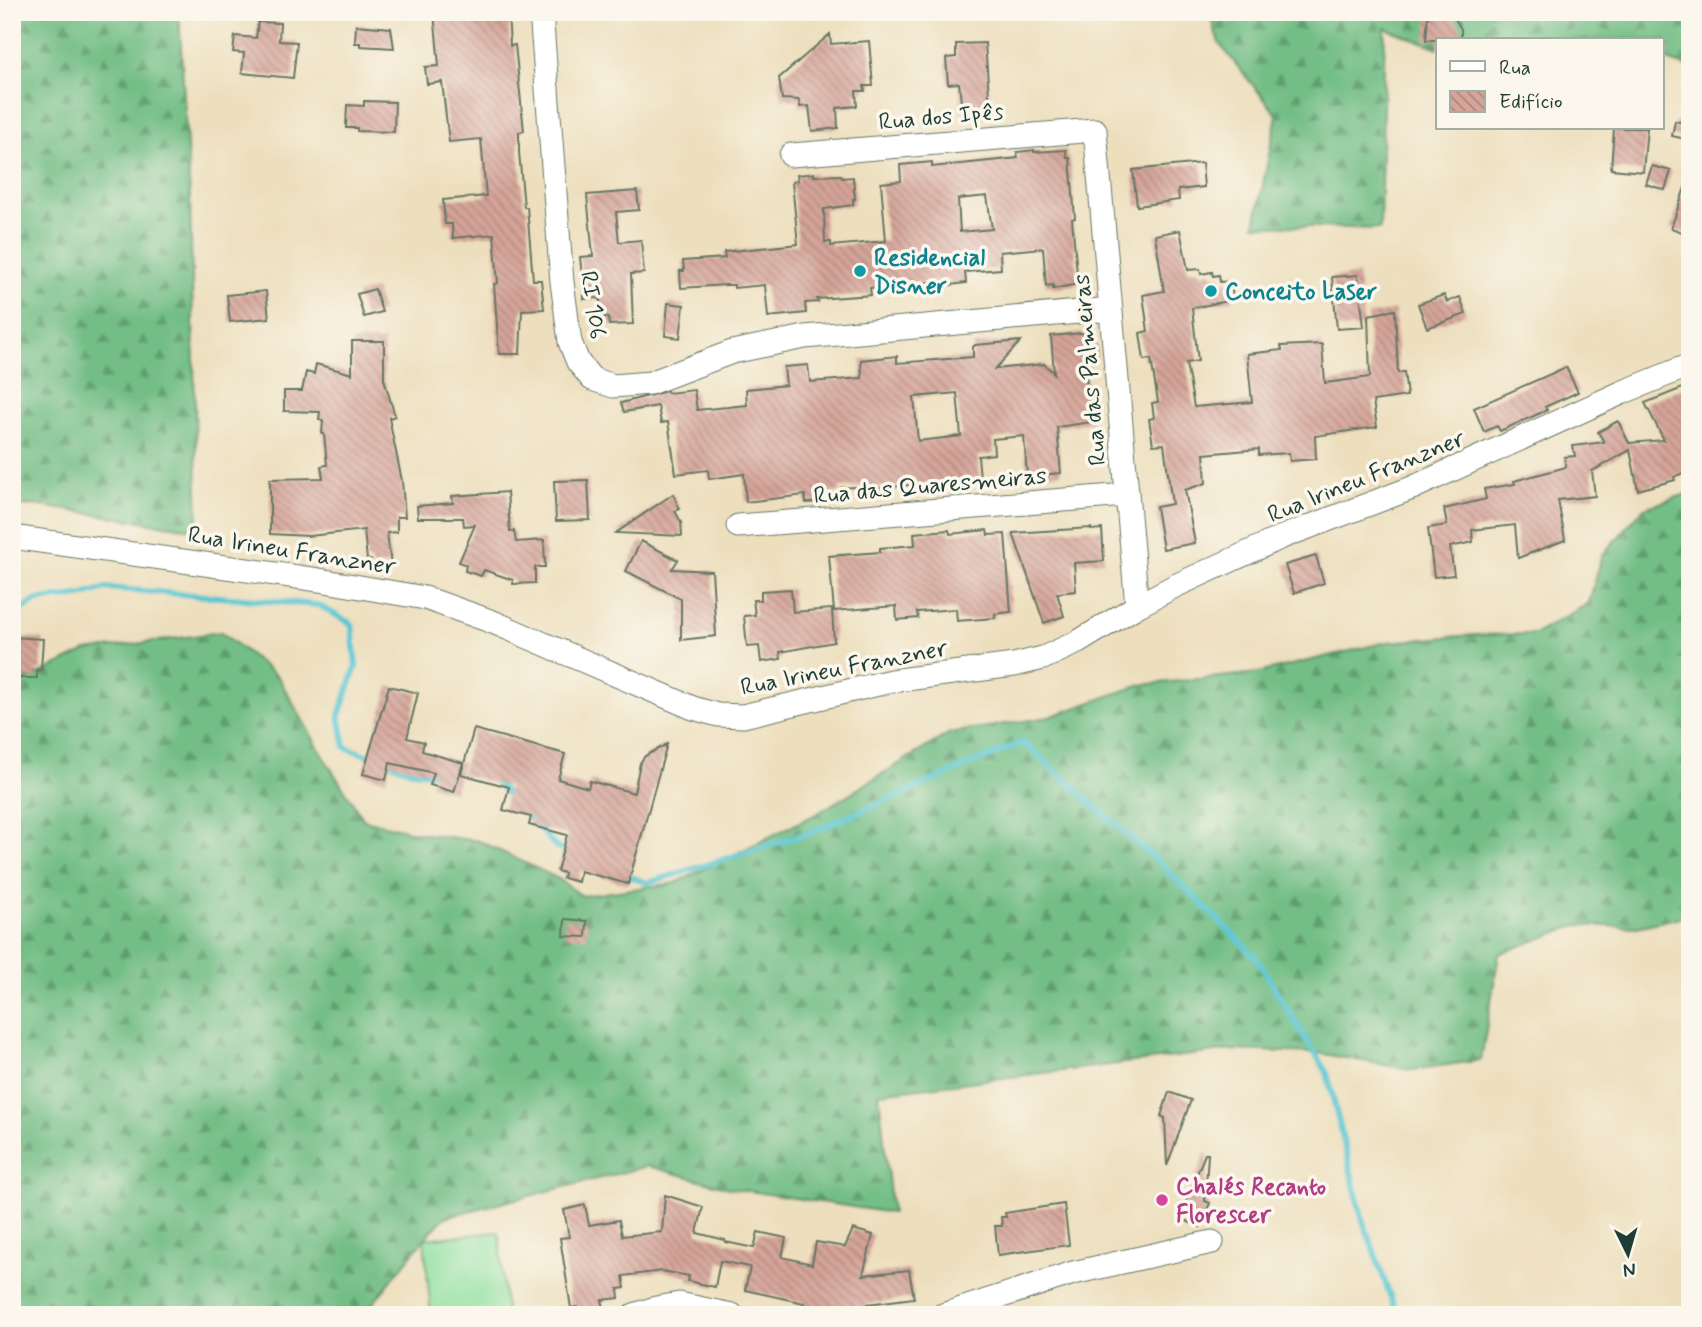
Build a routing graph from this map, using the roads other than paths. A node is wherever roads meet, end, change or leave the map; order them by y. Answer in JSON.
{"nodes":[{"id":1,"x":541,"y":12,"type":"edge"},
{"id":2,"x":1096,"y":130,"type":"joint"},
{"id":3,"x":791,"y":155,"type":"dead end"},
{"id":4,"x":1111,"y":309,"type":"junction"},
{"id":5,"x":1690,"y":365,"type":"edge"},
{"id":6,"x":1126,"y":495,"type":"junction"},
{"id":7,"x":738,"y":526,"type":"dead end"},
{"id":8,"x":12,"y":537,"type":"edge"},
{"id":9,"x":1137,"y":606,"type":"junction"},
{"id":10,"x":1212,"y":1242,"type":"dead end"},
{"id":11,"x":634,"y":1315,"type":"edge"},
{"id":12,"x":732,"y":1315,"type":"edge"},
{"id":13,"x":943,"y":1315,"type":"edge"}],
"edges":[{"from":1,"to":4,"type":"street","name":"RI 106"},
{"from":2,"to":3,"type":"street","name":"Rua dos Ipês"},
{"from":2,"to":4,"type":"street","name":"Rua das Palmeiras"},
{"from":4,"to":6,"type":"street","name":"Rua das Palmeiras"},
{"from":5,"to":9,"type":"street","name":"Rua Irineu Franzner"},
{"from":6,"to":7,"type":"street","name":"Rua das Quaresmeiras"},
{"from":6,"to":9,"type":"street","name":"Rua das Palmeiras"},
{"from":8,"to":9,"type":"street","name":"Rua Irineu Franzner"},
{"from":10,"to":13,"type":"street"},
{"from":11,"to":12,"type":"street"}]}
